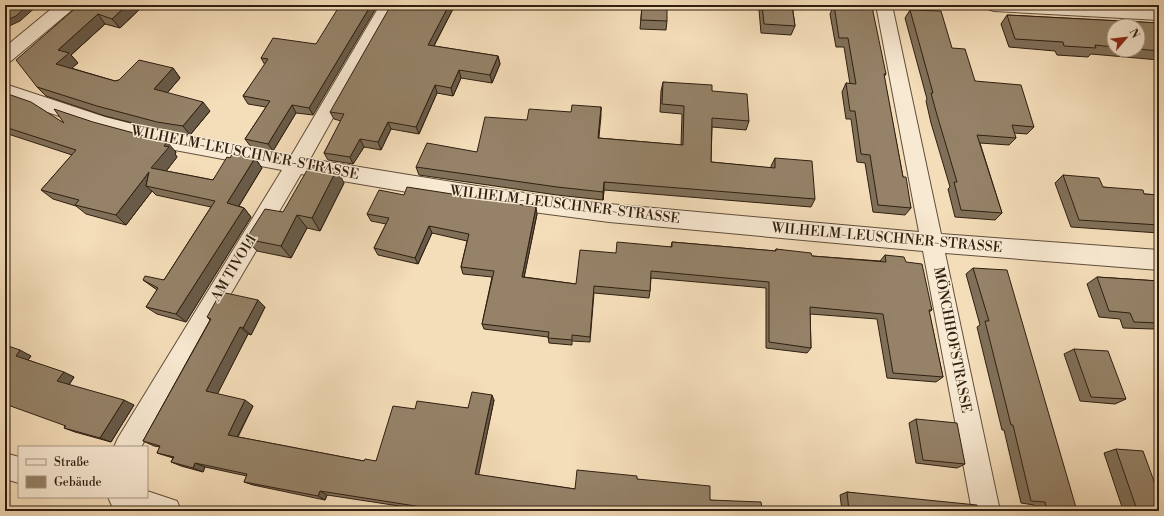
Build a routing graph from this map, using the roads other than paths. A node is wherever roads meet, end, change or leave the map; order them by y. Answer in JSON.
{"nodes":[{"id":1,"x":67,"y":5,"type":"edge"},
{"id":2,"x":388,"y":5,"type":"edge"},
{"id":3,"x":884,"y":5,"type":"edge"},
{"id":4,"x":994,"y":5,"type":"edge"},
{"id":5,"x":1159,"y":14,"type":"edge"},
{"id":6,"x":5,"y":57,"type":"edge"},
{"id":7,"x":5,"y":91,"type":"edge"},
{"id":8,"x":296,"y":165,"type":"junction"},
{"id":9,"x":933,"y":242,"type":"junction"},
{"id":10,"x":1159,"y":260,"type":"edge"},
{"id":11,"x":128,"y":446,"type":"edge"},
{"id":12,"x":5,"y":466,"type":"edge"},
{"id":13,"x":18,"y":470,"type":"edge"},
{"id":14,"x":124,"y":498,"type":"edge"},
{"id":15,"x":167,"y":511,"type":"edge"},
{"id":16,"x":986,"y":511,"type":"edge"}],
"edges":[{"from":1,"to":6,"type":"street"},
{"from":2,"to":8,"type":"street","name":"AM TIVOLI"},
{"from":3,"to":9,"type":"street","name":"MÖNCHHOFSTRASSE"},
{"from":4,"to":5,"type":"street"},
{"from":7,"to":8,"type":"street","name":"WILHELM-LEUSCHNER-STRASSE"},
{"from":8,"to":9,"type":"street","name":"WILHELM-LEUSCHNER-STRASSE"},
{"from":8,"to":11,"type":"street","name":"AM TIVOLI"},
{"from":9,"to":10,"type":"street","name":"WILHELM-LEUSCHNER-STRASSE"},
{"from":9,"to":16,"type":"street","name":"MÖNCHHOFSTRASSE"},
{"from":12,"to":13,"type":"street"},
{"from":14,"to":15,"type":"street"}]}
